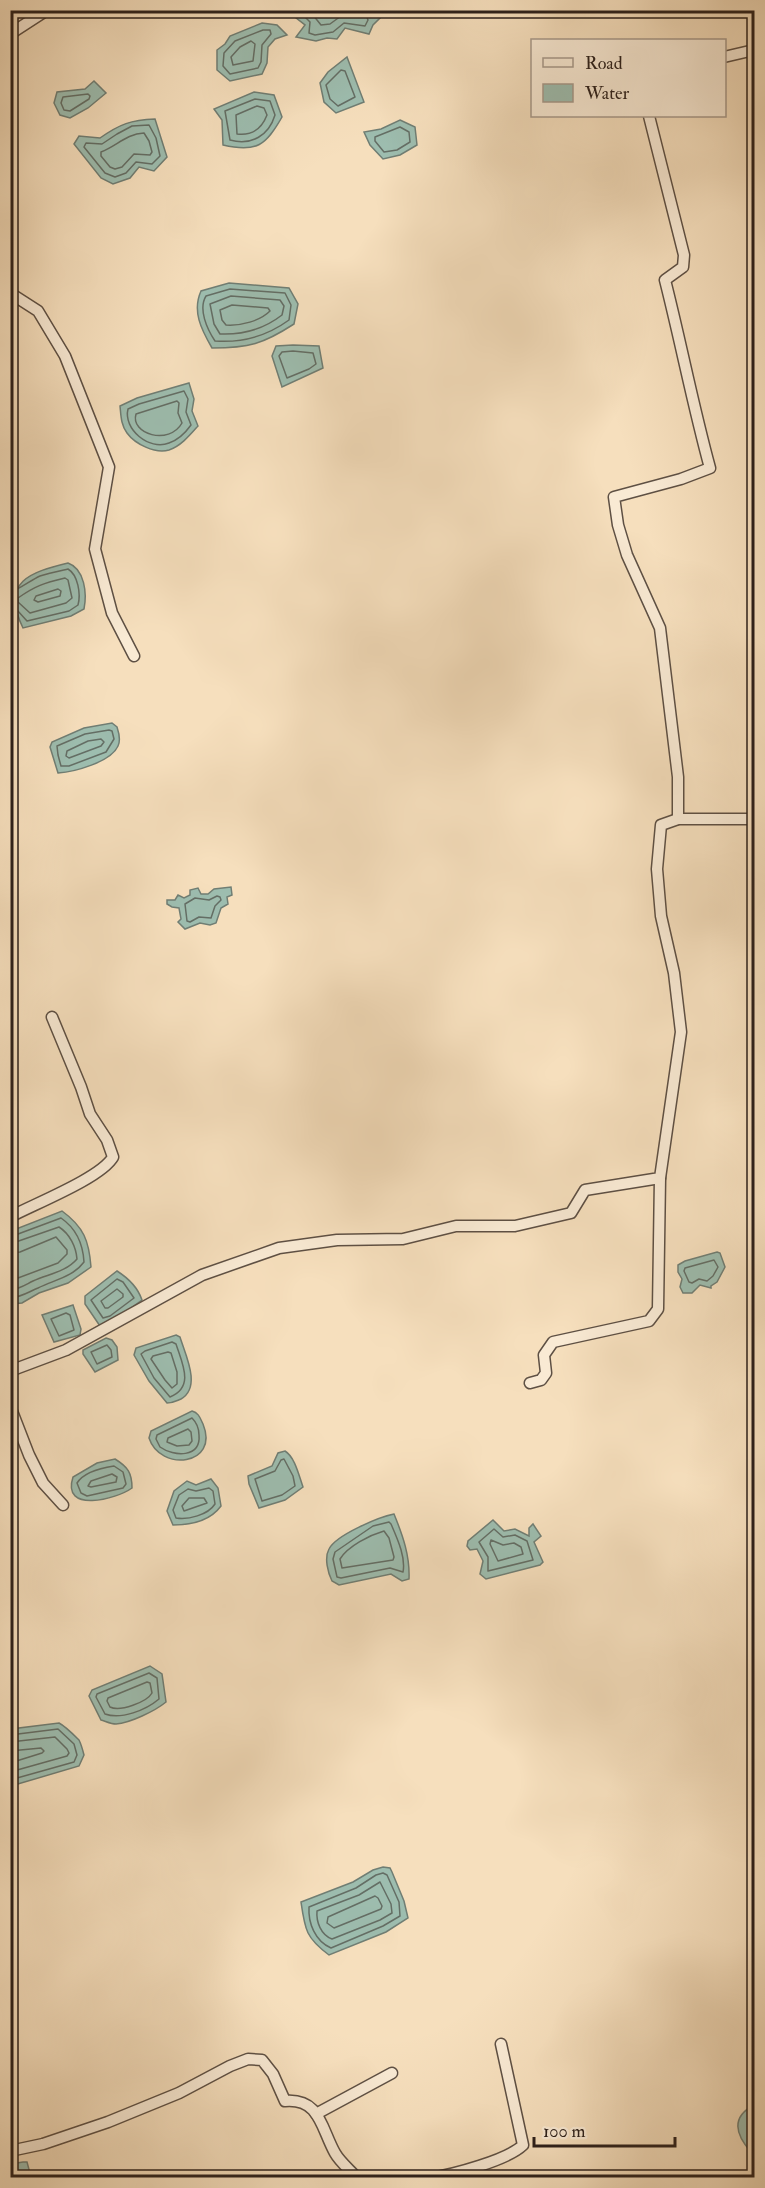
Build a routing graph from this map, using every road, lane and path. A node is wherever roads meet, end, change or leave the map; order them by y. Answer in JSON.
{"nodes":[{"id":1,"x":47,"y":10,"type":"edge"},
{"id":2,"x":10,"y":34,"type":"edge"},
{"id":3,"x":754,"y":50,"type":"edge"},
{"id":4,"x":726,"y":57,"type":"edge"},
{"id":5,"x":649,"y":117,"type":"edge"},
{"id":6,"x":10,"y":293,"type":"edge"},
{"id":7,"x":134,"y":656,"type":"dead end"},
{"id":8,"x":678,"y":819,"type":"junction"},
{"id":9,"x":754,"y":819,"type":"edge"},
{"id":10,"x":52,"y":1017,"type":"dead end"},
{"id":11,"x":660,"y":1178,"type":"junction"},
{"id":12,"x":10,"y":1217,"type":"edge"},
{"id":13,"x":10,"y":1371,"type":"edge"},
{"id":14,"x":530,"y":1383,"type":"dead end"},
{"id":15,"x":10,"y":1406,"type":"edge"},
{"id":16,"x":63,"y":1505,"type":"dead end"},
{"id":17,"x":501,"y":2044,"type":"dead end"},
{"id":18,"x":392,"y":2073,"type":"dead end"},
{"id":19,"x":316,"y":2114,"type":"junction"},
{"id":20,"x":10,"y":2151,"type":"edge"},
{"id":21,"x":357,"y":2178,"type":"edge"},
{"id":22,"x":430,"y":2178,"type":"edge"}],
"edges":[{"from":1,"to":2,"type":"street"},
{"from":3,"to":4,"type":"street"},
{"from":5,"to":8,"type":"street"},
{"from":6,"to":7,"type":"street"},
{"from":8,"to":9,"type":"street"},
{"from":8,"to":11,"type":"street"},
{"from":10,"to":12,"type":"street"},
{"from":11,"to":13,"type":"street"},
{"from":11,"to":14,"type":"street"},
{"from":15,"to":16,"type":"street"},
{"from":17,"to":22,"type":"street"},
{"from":18,"to":19,"type":"street"},
{"from":19,"to":20,"type":"street"},
{"from":19,"to":21,"type":"street"}]}
